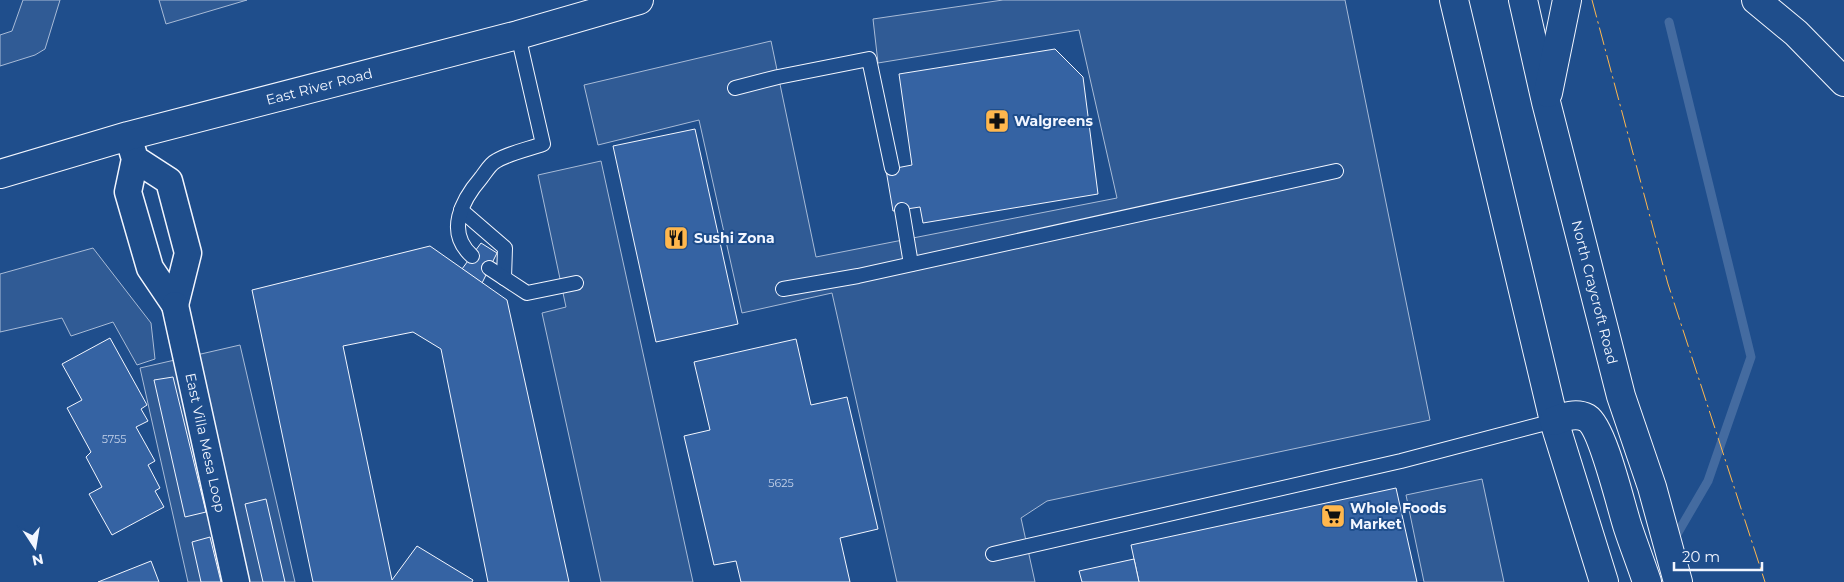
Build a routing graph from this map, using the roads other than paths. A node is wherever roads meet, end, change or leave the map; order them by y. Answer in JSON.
{"nodes":[{"id":1,"x":639,"y":0,"type":"edge"},
{"id":2,"x":1454,"y":0,"type":"edge"},
{"id":3,"x":1523,"y":0,"type":"edge"},
{"id":4,"x":1567,"y":0,"type":"edge"},
{"id":5,"x":1756,"y":0,"type":"edge"},
{"id":6,"x":518,"y":35,"type":"junction"},
{"id":7,"x":1844,"y":82,"type":"edge"},
{"id":8,"x":735,"y":88,"type":"dead end"},
{"id":9,"x":1546,"y":102,"type":"junction"},
{"id":10,"x":131,"y":147,"type":"junction"},
{"id":11,"x":892,"y":168,"type":"dead end"},
{"id":12,"x":1336,"y":171,"type":"dead end"},
{"id":13,"x":0,"y":174,"type":"edge"},
{"id":14,"x":461,"y":210,"type":"junction"},
{"id":15,"x":902,"y":210,"type":"dead end"},
{"id":16,"x":472,"y":256,"type":"dead end"},
{"id":17,"x":911,"y":264,"type":"junction"},
{"id":18,"x":489,"y":268,"type":"dead end"},
{"id":19,"x":504,"y":278,"type":"junction"},
{"id":20,"x":576,"y":283,"type":"dead end"},
{"id":21,"x":783,"y":289,"type":"dead end"},
{"id":22,"x":174,"y":305,"type":"junction"},
{"id":23,"x":1554,"y":421,"type":"junction"},
{"id":24,"x":993,"y":554,"type":"dead end"},
{"id":25,"x":1603,"y":579,"type":"edge"},
{"id":26,"x":236,"y":582,"type":"edge"},
{"id":27,"x":1647,"y":582,"type":"edge"},
{"id":28,"x":1678,"y":582,"type":"edge"}],
"edges":[{"from":1,"to":6,"type":"main road","name":"East River Road"},
{"from":2,"to":23,"type":"main road"},
{"from":3,"to":9,"type":"main road","name":"North Craycroft Road"},
{"from":4,"to":9,"type":"main road"},
{"from":5,"to":7,"type":"main road"},
{"from":6,"to":10,"type":"main road","name":"East River Road"},
{"from":6,"to":14,"type":"lane"},
{"from":8,"to":11,"type":"lane"},
{"from":9,"to":28,"type":"main road","name":"North Craycroft Road"},
{"from":10,"to":13,"type":"main road","name":"East River Road"},
{"from":10,"to":22,"type":"street"},
{"from":10,"to":22,"type":"street"},
{"from":12,"to":17,"type":"lane"},
{"from":14,"to":16,"type":"lane"},
{"from":14,"to":19,"type":"lane"},
{"from":15,"to":17,"type":"lane"},
{"from":17,"to":21,"type":"lane"},
{"from":18,"to":19,"type":"lane"},
{"from":19,"to":20,"type":"lane"},
{"from":22,"to":26,"type":"street","name":"East Villa Mesa Loop"},
{"from":23,"to":24,"type":"lane"},
{"from":23,"to":25,"type":"main road"},
{"from":23,"to":27,"type":"main road"}]}
